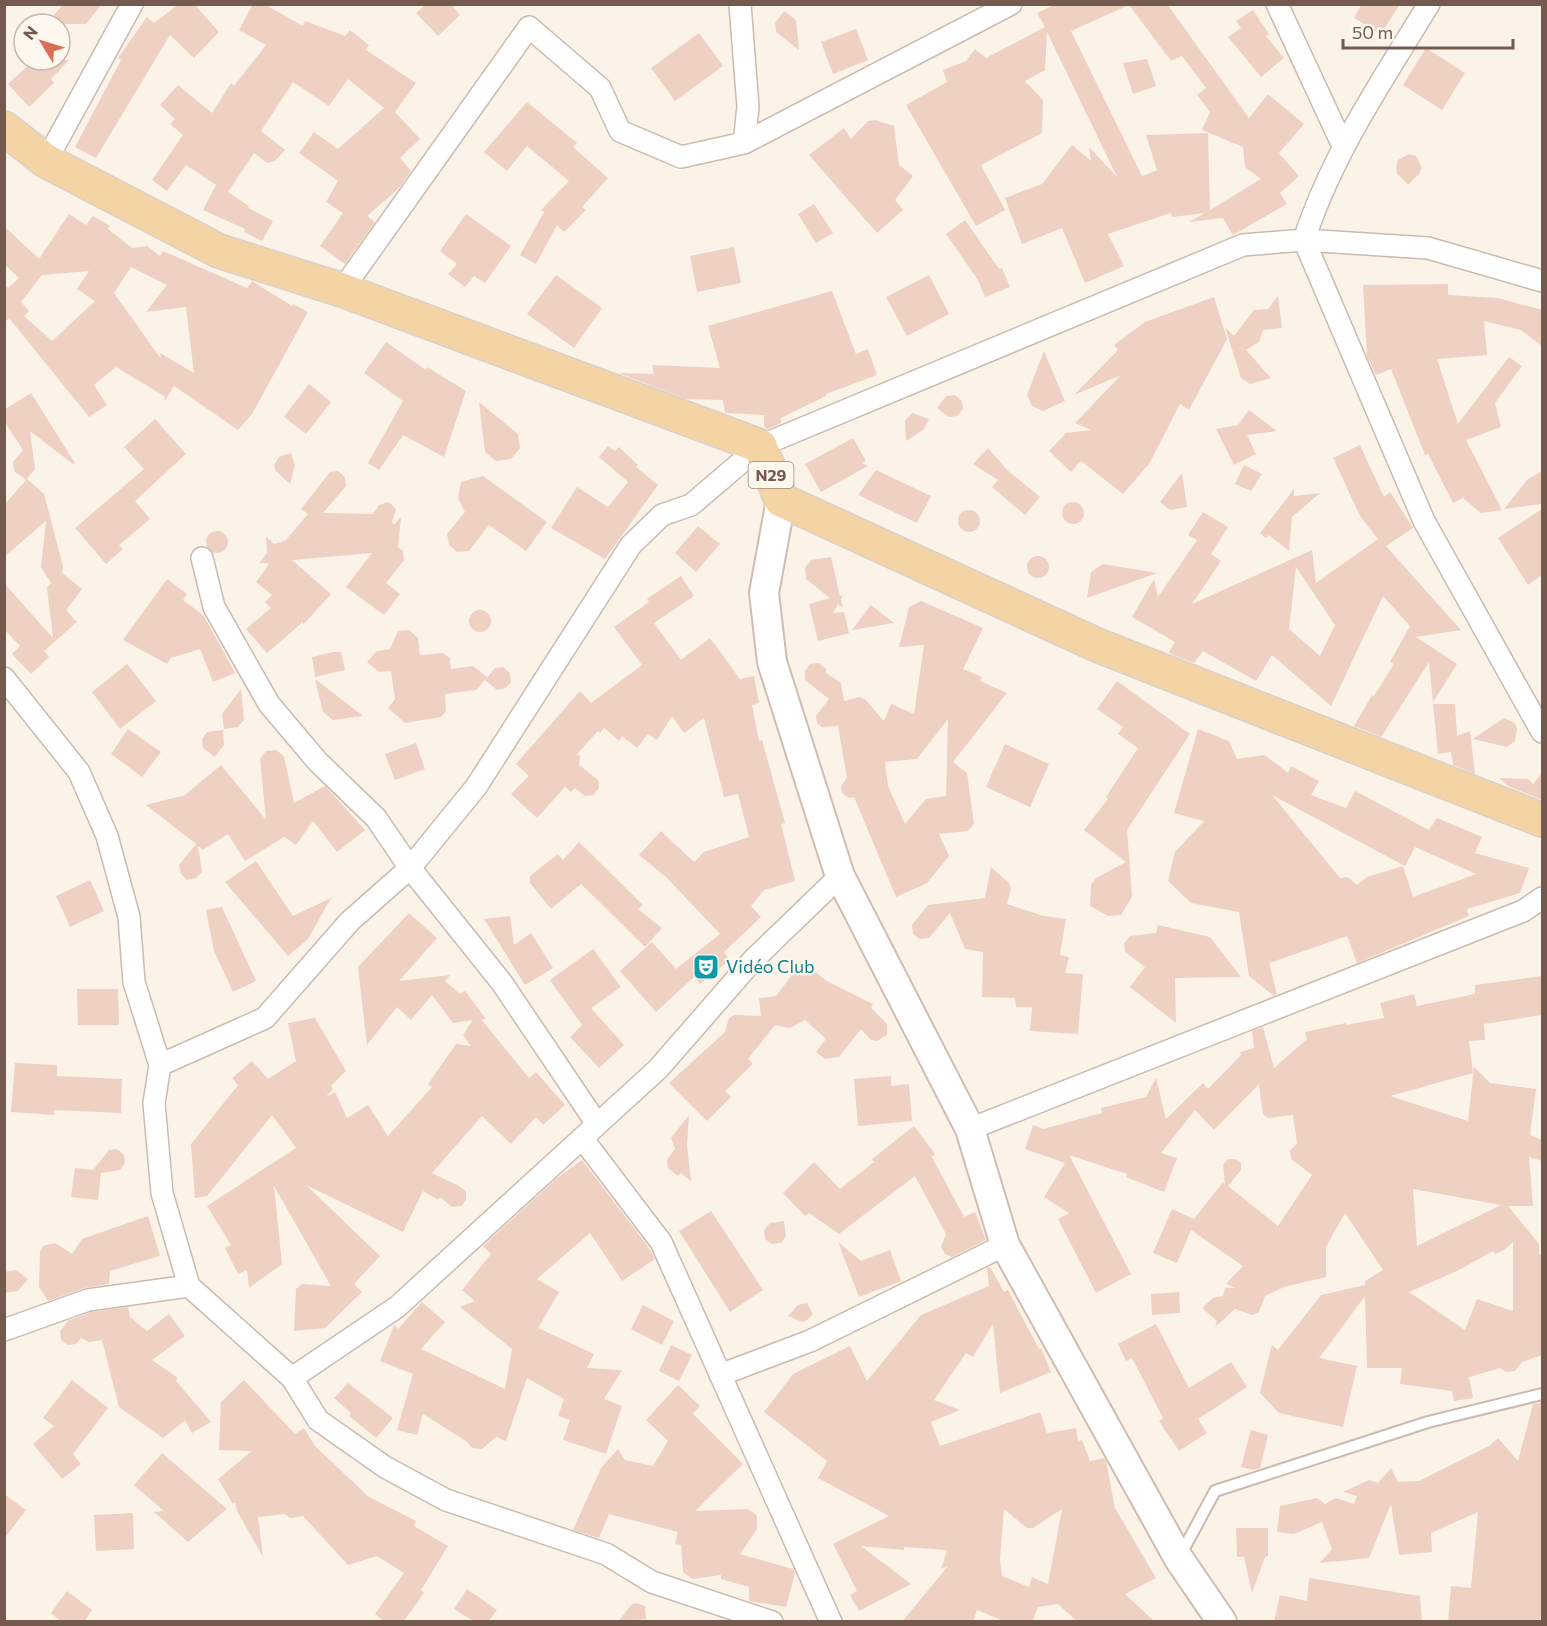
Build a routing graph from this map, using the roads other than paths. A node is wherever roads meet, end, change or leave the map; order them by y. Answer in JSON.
{"nodes":[{"id":1,"x":132,"y":4,"type":"edge"},
{"id":2,"x":740,"y":4,"type":"edge"},
{"id":3,"x":1011,"y":4,"type":"edge"},
{"id":4,"x":1276,"y":4,"type":"edge"},
{"id":5,"x":1429,"y":4,"type":"edge"},
{"id":6,"x":4,"y":128,"type":"edge"},
{"id":7,"x":744,"y":143,"type":"junction"},
{"id":8,"x":1343,"y":146,"type":"junction"},
{"id":9,"x":46,"y":161,"type":"junction"},
{"id":10,"x":1304,"y":240,"type":"junction"},
{"id":11,"x":1542,"y":281,"type":"edge"},
{"id":12,"x":342,"y":290,"type":"junction"},
{"id":13,"x":760,"y":446,"type":"junction"},
{"id":14,"x":781,"y":500,"type":"junction"},
{"id":15,"x":202,"y":558,"type":"dead end"},
{"id":16,"x":4,"y":678,"type":"edge"},
{"id":17,"x":1542,"y":732,"type":"edge"},
{"id":18,"x":1542,"y":820,"type":"edge"},
{"id":19,"x":410,"y":868,"type":"junction"},
{"id":20,"x":840,"y":876,"type":"junction"},
{"id":21,"x":1542,"y":898,"type":"edge"},
{"id":22,"x":160,"y":1065,"type":"junction"},
{"id":23,"x":970,"y":1129,"type":"junction"},
{"id":24,"x":590,"y":1131,"type":"junction"},
{"id":25,"x":1005,"y":1245,"type":"junction"},
{"id":26,"x":189,"y":1286,"type":"junction"},
{"id":27,"x":4,"y":1330,"type":"edge"},
{"id":28,"x":720,"y":1375,"type":"junction"},
{"id":29,"x":292,"y":1378,"type":"junction"},
{"id":30,"x":1542,"y":1394,"type":"edge"},
{"id":31,"x":1179,"y":1559,"type":"junction"},
{"id":32,"x":772,"y":1622,"type":"edge"},
{"id":33,"x":831,"y":1622,"type":"edge"},
{"id":34,"x":1222,"y":1622,"type":"edge"}],
"edges":[{"from":1,"to":9,"type":"street"},
{"from":2,"to":7,"type":"street"},
{"from":3,"to":7,"type":"street"},
{"from":4,"to":8,"type":"street"},
{"from":5,"to":8,"type":"street"},
{"from":6,"to":9,"type":"main road","number":"N29"},
{"from":7,"to":12,"type":"street"},
{"from":8,"to":10,"type":"street"},
{"from":9,"to":12,"type":"main road","number":"N29"},
{"from":10,"to":11,"type":"street"},
{"from":10,"to":13,"type":"street"},
{"from":10,"to":17,"type":"street"},
{"from":12,"to":13,"type":"main road","number":"N29"},
{"from":13,"to":14,"type":"main road","number":"N29"},
{"from":13,"to":19,"type":"street"},
{"from":14,"to":18,"type":"main road","number":"N29"},
{"from":14,"to":20,"type":"street"},
{"from":15,"to":19,"type":"street"},
{"from":16,"to":22,"type":"street"},
{"from":19,"to":22,"type":"street"},
{"from":19,"to":24,"type":"street"},
{"from":20,"to":23,"type":"street"},
{"from":20,"to":24,"type":"street"},
{"from":21,"to":23,"type":"street"},
{"from":22,"to":26,"type":"street"},
{"from":23,"to":25,"type":"street"},
{"from":24,"to":28,"type":"street"},
{"from":24,"to":29,"type":"street"},
{"from":25,"to":28,"type":"street"},
{"from":25,"to":31,"type":"street"},
{"from":26,"to":27,"type":"street"},
{"from":26,"to":29,"type":"street"},
{"from":28,"to":33,"type":"street"},
{"from":29,"to":32,"type":"street"},
{"from":30,"to":31,"type":"lane"},
{"from":31,"to":34,"type":"street"}]}
